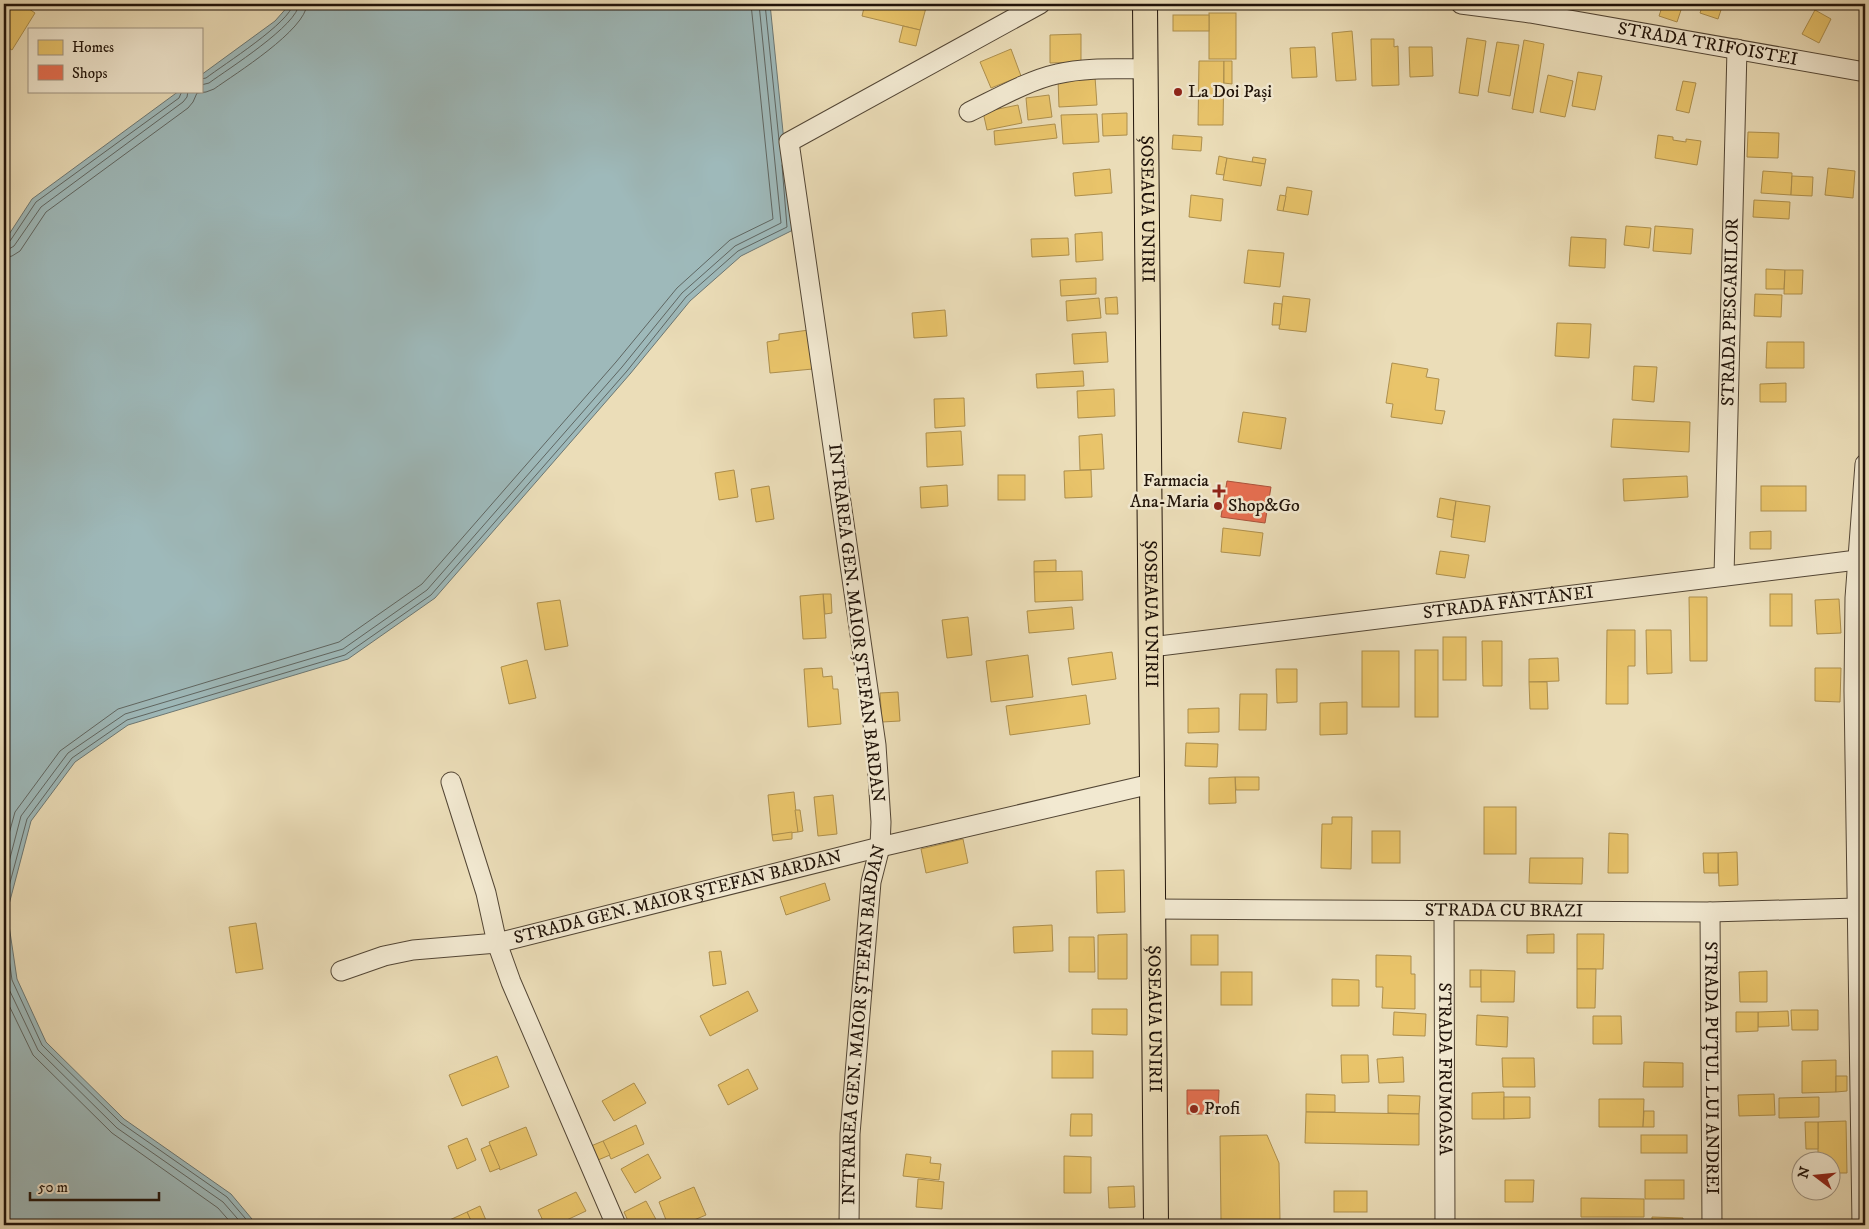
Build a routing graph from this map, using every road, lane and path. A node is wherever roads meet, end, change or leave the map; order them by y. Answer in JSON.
{"nodes":[{"id":1,"x":1040,"y":4,"type":"edge"},
{"id":2,"x":1145,"y":4,"type":"edge"},
{"id":3,"x":1461,"y":4,"type":"edge"},
{"id":4,"x":1737,"y":49,"type":"junction"},
{"id":5,"x":1146,"y":69,"type":"junction"},
{"id":6,"x":1865,"y":72,"type":"edge"},
{"id":7,"x":969,"y":112,"type":"dead end"},
{"id":8,"x":1865,"y":464,"type":"edge"},
{"id":9,"x":1863,"y":509,"type":"edge"},
{"id":10,"x":1861,"y":560,"type":"edge"},
{"id":11,"x":1724,"y":576,"type":"junction"},
{"id":12,"x":1152,"y":648,"type":"junction"},
{"id":13,"x":1860,"y":690,"type":"edge"},
{"id":14,"x":451,"y":782,"type":"dead end"},
{"id":15,"x":1151,"y":784,"type":"junction"},
{"id":16,"x":880,"y":847,"type":"junction"},
{"id":17,"x":1857,"y":908,"type":"junction"},
{"id":18,"x":1153,"y":909,"type":"junction"},
{"id":19,"x":1444,"y":911,"type":"junction"},
{"id":20,"x":1710,"y":912,"type":"junction"},
{"id":21,"x":497,"y":944,"type":"junction"},
{"id":22,"x":341,"y":972,"type":"dead end"},
{"id":23,"x":616,"y":1225,"type":"edge"},
{"id":24,"x":849,"y":1225,"type":"edge"},
{"id":25,"x":1156,"y":1225,"type":"edge"},
{"id":26,"x":1445,"y":1225,"type":"edge"},
{"id":27,"x":1712,"y":1225,"type":"edge"},
{"id":28,"x":1862,"y":1225,"type":"edge"}],
"edges":[{"from":1,"to":16,"type":"street","name":"INTRAREA GEN. MAIOR ȘTEFAN BARDAN"},
{"from":2,"to":5,"type":"main road","name":"ȘOSEAUA UNIRII"},
{"from":3,"to":4,"type":"street","name":"STRADA TRIFOISTEI"},
{"from":4,"to":6,"type":"street","name":"STRADA TRIFOISTEI"},
{"from":4,"to":11,"type":"street","name":"STRADA PESCARILOR"},
{"from":5,"to":7,"type":"street"},
{"from":5,"to":12,"type":"main road","name":"ȘOSEAUA UNIRII"},
{"from":8,"to":9,"type":"street"},
{"from":9,"to":10,"type":"street"},
{"from":10,"to":11,"type":"street","name":"STRADA FÂNTÂNEI"},
{"from":10,"to":13,"type":"street"},
{"from":11,"to":12,"type":"street","name":"STRADA FÂNTÂNEI"},
{"from":12,"to":15,"type":"main road","name":"ȘOSEAUA UNIRII"},
{"from":13,"to":17,"type":"street"},
{"from":14,"to":21,"type":"street","name":"STRADA GEN. MAIOR ȘTEFAN BARDAN"},
{"from":15,"to":16,"type":"street","name":"STRADA GEN. MAIOR ȘTEFAN BARDAN"},
{"from":15,"to":18,"type":"main road","name":"ȘOSEAUA UNIRII"},
{"from":16,"to":21,"type":"street","name":"STRADA GEN. MAIOR ȘTEFAN BARDAN"},
{"from":16,"to":24,"type":"street","name":"INTRAREA GEN. MAIOR ȘTEFAN BARDAN"},
{"from":17,"to":20,"type":"street","name":"STRADA CU BRAZI"},
{"from":17,"to":28,"type":"street"},
{"from":18,"to":19,"type":"street","name":"STRADA CU BRAZI"},
{"from":18,"to":25,"type":"main road","name":"ȘOSEAUA UNIRII"},
{"from":19,"to":20,"type":"street","name":"STRADA CU BRAZI"},
{"from":19,"to":26,"type":"street","name":"STRADA FRUMOASA"},
{"from":20,"to":27,"type":"street","name":"STRADA PUȚUL LUI ANDREI"},
{"from":21,"to":22,"type":"street"},
{"from":21,"to":23,"type":"street","name":"STRADA GEN. MAIOR ȘTEFAN BARDAN"}]}
